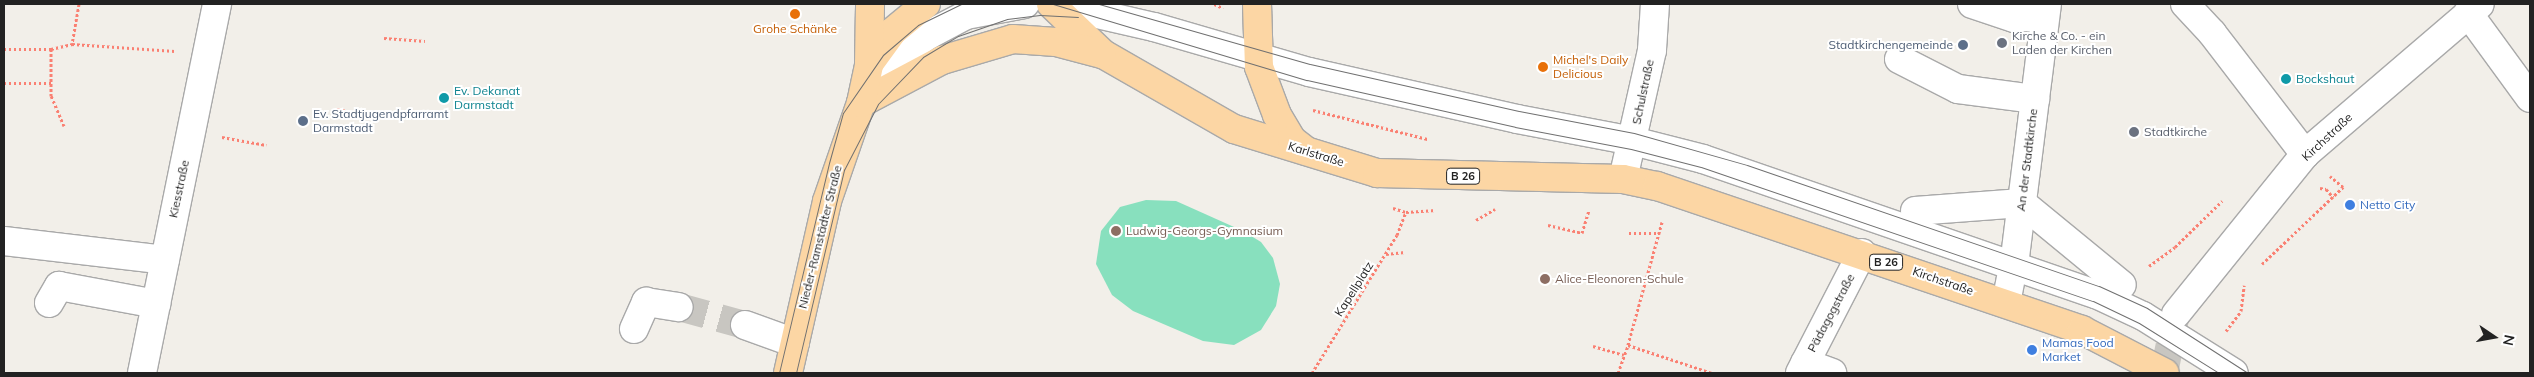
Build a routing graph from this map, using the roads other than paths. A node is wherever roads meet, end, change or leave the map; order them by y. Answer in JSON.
{"nodes":[{"id":1,"x":217,"y":4,"type":"edge"},
{"id":2,"x":870,"y":4,"type":"edge"},
{"id":3,"x":926,"y":4,"type":"edge"},
{"id":4,"x":1025,"y":4,"type":"edge"},
{"id":5,"x":1052,"y":4,"type":"edge"},
{"id":6,"x":1256,"y":4,"type":"edge"},
{"id":7,"x":1655,"y":4,"type":"edge"},
{"id":8,"x":1972,"y":4,"type":"edge"},
{"id":9,"x":2185,"y":4,"type":"edge"},
{"id":10,"x":2474,"y":8,"type":"edge"},
{"id":11,"x":2046,"y":10,"type":"edge"},
{"id":12,"x":1102,"y":54,"type":"junction"},
{"id":13,"x":1258,"y":59,"type":"junction"},
{"id":14,"x":1899,"y":59,"type":"dead end"},
{"id":15,"x":869,"y":64,"type":"junction"},
{"id":16,"x":2530,"y":98,"type":"edge"},
{"id":17,"x":2035,"y":99,"type":"junction"},
{"id":18,"x":861,"y":103,"type":"junction"},
{"id":19,"x":1633,"y":141,"type":"junction"},
{"id":20,"x":1306,"y":151,"type":"junction"},
{"id":21,"x":2306,"y":154,"type":"junction"},
{"id":22,"x":1623,"y":179,"type":"junction"},
{"id":23,"x":2022,"y":203,"type":"junction"},
{"id":24,"x":1916,"y":211,"type":"dead end"},
{"id":25,"x":33,"y":232,"type":"dead end"},
{"id":26,"x":4,"y":241,"type":"edge"},
{"id":27,"x":166,"y":254,"type":"junction"},
{"id":28,"x":1862,"y":254,"type":"junction"},
{"id":29,"x":2015,"y":258,"type":"junction"},
{"id":30,"x":2122,"y":285,"type":"road end"},
{"id":31,"x":49,"y":303,"type":"dead end"},
{"id":32,"x":2006,"y":303,"type":"junction"},
{"id":33,"x":156,"y":304,"type":"junction"},
{"id":34,"x":679,"y":307,"type":"tunnel mouth"},
{"id":35,"x":2176,"y":314,"type":"tunnel mouth"},
{"id":36,"x":746,"y":325,"type":"tunnel mouth"},
{"id":37,"x":634,"y":329,"type":"dead end"},
{"id":38,"x":795,"y":343,"type":"junction"},
{"id":39,"x":2154,"y":367,"type":"edge"},
{"id":40,"x":1803,"y":368,"type":"edge"},
{"id":41,"x":142,"y":373,"type":"edge"},
{"id":42,"x":788,"y":373,"type":"edge"},
{"id":43,"x":1832,"y":373,"type":"edge"},
{"id":44,"x":2234,"y":373,"type":"edge"}],
"edges":[{"from":1,"to":27,"type":"street","name":"Kiesstraße"},
{"from":2,"to":15,"type":"main road","name":"Nieder-Ramstädter Straße"},
{"from":3,"to":15,"type":"main road","name":"Nieder-Ramstädter Straße"},
{"from":4,"to":18,"type":"street","name":"Nieder-Ramstädter Straße"},
{"from":5,"to":12,"type":"main road","name":"Karlstraße"},
{"from":5,"to":13,"type":"street"},
{"from":6,"to":13,"type":"main road","number":"B 26"},
{"from":7,"to":19,"type":"street","name":"Schulstraße"},
{"from":8,"to":11,"type":"street","name":"An der Stadtkirche"},
{"from":9,"to":21,"type":"street"},
{"from":10,"to":16,"type":"street"},
{"from":10,"to":21,"type":"street","name":"Kirchstraße"},
{"from":11,"to":17,"type":"street","name":"An der Stadtkirche"},
{"from":12,"to":18,"type":"main road"},
{"from":12,"to":20,"type":"main road","name":"Karlstraße"},
{"from":13,"to":19,"type":"street"},
{"from":13,"to":20,"type":"main road","number":"B 26"},
{"from":14,"to":17,"type":"street"},
{"from":15,"to":18,"type":"main road","name":"Nieder-Ramstädter Straße"},
{"from":17,"to":23,"type":"street","name":"An der Stadtkirche"},
{"from":18,"to":38,"type":"main road","name":"Nieder-Ramstädter Straße"},
{"from":19,"to":22,"type":"street","name":"Schulstraße"},
{"from":19,"to":29,"type":"street"},
{"from":20,"to":22,"type":"main road","name":"Karlstraße","number":"B 26"},
{"from":21,"to":35,"type":"street","name":"Kirchstraße"},
{"from":22,"to":28,"type":"main road","name":"Kirchstraße","number":"B 26"},
{"from":23,"to":24,"type":"street"},
{"from":23,"to":29,"type":"street","name":"An der Stadtkirche"},
{"from":23,"to":30,"type":"street"},
{"from":25,"to":27,"type":"street"},
{"from":26,"to":27,"type":"street"},
{"from":27,"to":33,"type":"street","name":"Kiesstraße"},
{"from":28,"to":32,"type":"main road","name":"Kirchstraße","number":"B 26"},
{"from":28,"to":40,"type":"street","name":"Pädagogstraße"},
{"from":29,"to":32,"type":"street","name":"An der Stadtkirche"},
{"from":29,"to":44,"type":"street"},
{"from":31,"to":33,"type":"street"},
{"from":32,"to":39,"type":"main road","name":"Kirchstraße","number":"B 26"},
{"from":33,"to":41,"type":"street","name":"Kiesstraße"},
{"from":34,"to":37,"type":"street"},
{"from":36,"to":38,"type":"street"},
{"from":38,"to":42,"type":"main road","name":"Nieder-Ramstädter Straße"},
{"from":40,"to":43,"type":"street"}]}
